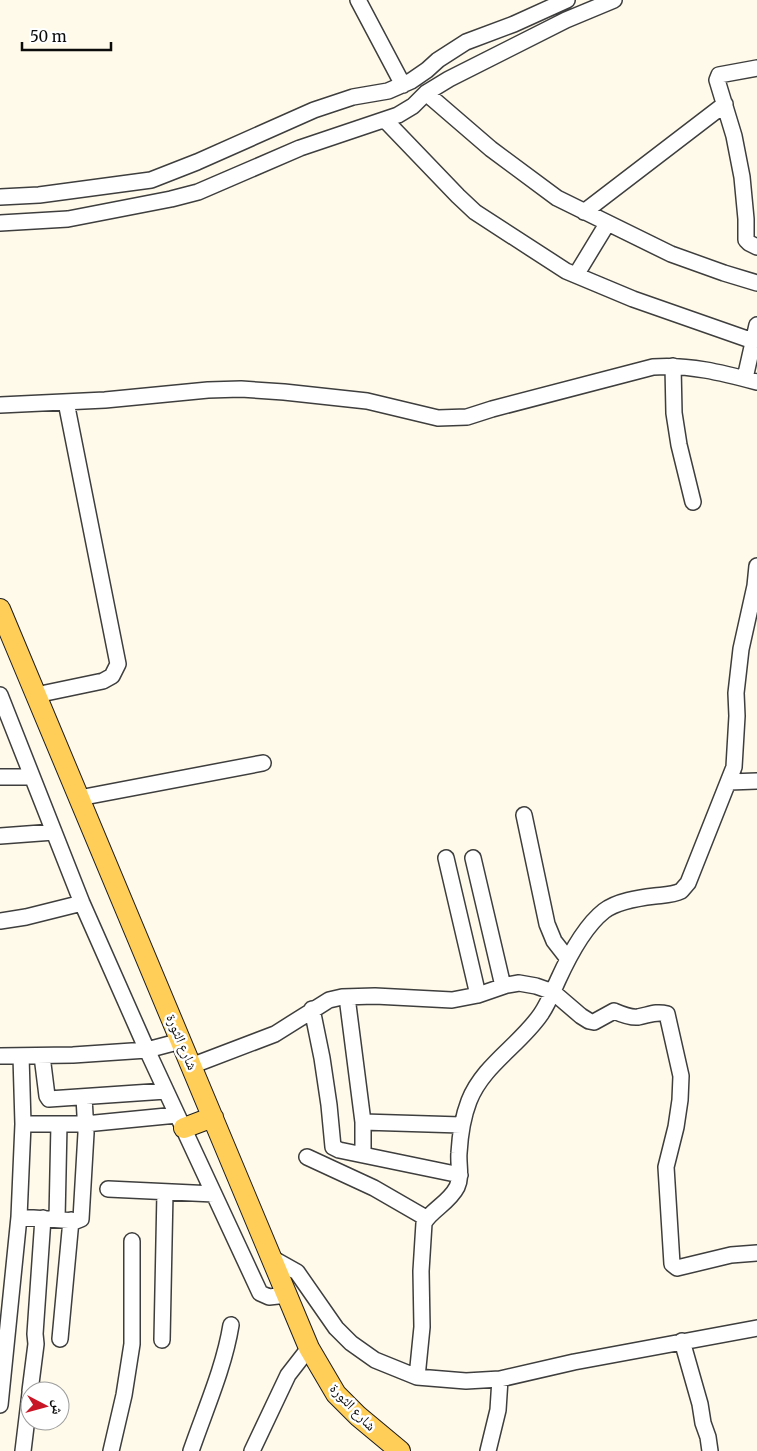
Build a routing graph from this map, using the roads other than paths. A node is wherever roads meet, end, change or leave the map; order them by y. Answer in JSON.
{"nodes":[{"id":1,"x":358,"y":0,"type":"edge"},
{"id":2,"x":567,"y":0,"type":"edge"},
{"id":3,"x":614,"y":0,"type":"edge"},
{"id":4,"x":757,"y":68,"type":"edge"},
{"id":5,"x":403,"y":85,"type":"junction"},
{"id":6,"x":426,"y":93,"type":"junction"},
{"id":7,"x":725,"y":104,"type":"junction"},
{"id":8,"x":385,"y":120,"type":"junction"},
{"id":9,"x":0,"y":197,"type":"edge"},
{"id":10,"x":584,"y":212,"type":"junction"},
{"id":11,"x":0,"y":223,"type":"edge"},
{"id":12,"x":607,"y":224,"type":"junction"},
{"id":13,"x":757,"y":247,"type":"edge"},
{"id":14,"x":576,"y":275,"type":"junction"},
{"id":15,"x":757,"y":283,"type":"edge"},
{"id":16,"x":757,"y":325,"type":"edge"},
{"id":17,"x":753,"y":341,"type":"junction"},
{"id":18,"x":673,"y":366,"type":"junction"},
{"id":19,"x":751,"y":380,"type":"edge"},
{"id":20,"x":66,"y":402,"type":"junction"},
{"id":21,"x":0,"y":404,"type":"edge"},
{"id":22,"x":693,"y":502,"type":"dead end"},
{"id":23,"x":757,"y":566,"type":"edge"},
{"id":24,"x":0,"y":609,"type":"edge"},
{"id":25,"x":0,"y":695,"type":"edge"},
{"id":26,"x":36,"y":695,"type":"junction"},
{"id":27,"x":263,"y":763,"type":"dead end"},
{"id":28,"x":0,"y":777,"type":"edge"},
{"id":29,"x":32,"y":777,"type":"junction"},
{"id":30,"x":757,"y":781,"type":"edge"},
{"id":31,"x":729,"y":782,"type":"junction"},
{"id":32,"x":79,"y":798,"type":"junction"},
{"id":33,"x":524,"y":815,"type":"dead end"},
{"id":34,"x":54,"y":832,"type":"junction"},
{"id":35,"x":0,"y":836,"type":"edge"},
{"id":36,"x":446,"y":858,"type":"dead end"},
{"id":37,"x":472,"y":858,"type":"dead end"},
{"id":38,"x":82,"y":903,"type":"junction"},
{"id":39,"x":0,"y":921,"type":"edge"},
{"id":40,"x":568,"y":959,"type":"junction"},
{"id":41,"x":503,"y":986,"type":"junction"},
{"id":42,"x":553,"y":992,"type":"junction"},
{"id":43,"x":478,"y":995,"type":"junction"},
{"id":44,"x":347,"y":997,"type":"junction"},
{"id":45,"x":312,"y":1009,"type":"junction"},
{"id":46,"x":181,"y":1041,"type":"junction"},
{"id":47,"x":147,"y":1050,"type":"junction"},
{"id":48,"x":0,"y":1056,"type":"edge"},
{"id":49,"x":21,"y":1056,"type":"junction"},
{"id":50,"x":42,"y":1056,"type":"junction"},
{"id":51,"x":191,"y":1066,"type":"junction"},
{"id":52,"x":166,"y":1091,"type":"junction"},
{"id":53,"x":84,"y":1097,"type":"junction"},
{"id":54,"x":213,"y":1117,"type":"junction"},
{"id":55,"x":180,"y":1121,"type":"junction"},
{"id":56,"x":363,"y":1122,"type":"junction"},
{"id":57,"x":23,"y":1124,"type":"junction"},
{"id":58,"x":59,"y":1124,"type":"junction"},
{"id":59,"x":85,"y":1124,"type":"junction"},
{"id":60,"x":461,"y":1125,"type":"junction"},
{"id":61,"x":363,"y":1155,"type":"junction"},
{"id":62,"x":307,"y":1156,"type":"dead end"},
{"id":63,"x":460,"y":1175,"type":"junction"},
{"id":64,"x":108,"y":1189,"type":"dead end"},
{"id":65,"x":165,"y":1192,"type":"junction"},
{"id":66,"x":214,"y":1194,"type":"junction"},
{"id":67,"x":19,"y":1217,"type":"junction"},
{"id":68,"x":426,"y":1218,"type":"junction"},
{"id":69,"x":57,"y":1219,"type":"junction"},
{"id":70,"x":132,"y":1241,"type":"dead end"},
{"id":71,"x":757,"y":1253,"type":"edge"},
{"id":72,"x":272,"y":1258,"type":"junction"},
{"id":73,"x":287,"y":1295,"type":"junction"},
{"id":74,"x":231,"y":1325,"type":"dead end"},
{"id":75,"x":757,"y":1328,"type":"edge"},
{"id":76,"x":4,"y":1335,"type":"edge"},
{"id":77,"x":60,"y":1339,"type":"dead end"},
{"id":78,"x":162,"y":1340,"type":"dead end"},
{"id":79,"x":682,"y":1341,"type":"junction"},
{"id":80,"x":309,"y":1348,"type":"junction"},
{"id":81,"x":417,"y":1377,"type":"junction"},
{"id":82,"x":500,"y":1379,"type":"junction"},
{"id":83,"x":31,"y":1381,"type":"edge"},
{"id":84,"x":0,"y":1405,"type":"edge"},
{"id":85,"x":25,"y":1431,"type":"edge"},
{"id":86,"x":23,"y":1451,"type":"edge"},
{"id":87,"x":111,"y":1451,"type":"edge"},
{"id":88,"x":191,"y":1451,"type":"edge"},
{"id":89,"x":252,"y":1451,"type":"edge"},
{"id":90,"x":400,"y":1451,"type":"edge"},
{"id":91,"x":488,"y":1451,"type":"edge"},
{"id":92,"x":710,"y":1451,"type":"edge"}],
"edges":[{"from":1,"to":5,"type":"street"},
{"from":2,"to":5,"type":"street"},
{"from":3,"to":6,"type":"street"},
{"from":4,"to":7,"type":"street"},
{"from":5,"to":9,"type":"street"},
{"from":6,"to":8,"type":"street"},
{"from":6,"to":10,"type":"street"},
{"from":7,"to":10,"type":"street"},
{"from":7,"to":13,"type":"street"},
{"from":8,"to":11,"type":"street"},
{"from":8,"to":14,"type":"street"},
{"from":10,"to":12,"type":"street"},
{"from":12,"to":14,"type":"street"},
{"from":12,"to":15,"type":"street"},
{"from":14,"to":17,"type":"street"},
{"from":16,"to":17,"type":"street"},
{"from":17,"to":19,"type":"street"},
{"from":18,"to":19,"type":"street"},
{"from":18,"to":20,"type":"street"},
{"from":18,"to":22,"type":"street"},
{"from":20,"to":21,"type":"street"},
{"from":20,"to":26,"type":"street"},
{"from":23,"to":31,"type":"street"},
{"from":24,"to":26,"type":"main road","name":"شارع الثورة"},
{"from":25,"to":29,"type":"street"},
{"from":26,"to":32,"type":"main road","name":"شارع الثورة"},
{"from":27,"to":32,"type":"street"},
{"from":28,"to":29,"type":"street"},
{"from":29,"to":34,"type":"street"},
{"from":30,"to":31,"type":"street"},
{"from":31,"to":40,"type":"street"},
{"from":32,"to":46,"type":"main road","name":"شارع الثورة"},
{"from":33,"to":40,"type":"street"},
{"from":34,"to":35,"type":"street"},
{"from":34,"to":38,"type":"street"},
{"from":36,"to":43,"type":"street"},
{"from":37,"to":41,"type":"street"},
{"from":38,"to":39,"type":"street"},
{"from":38,"to":47,"type":"street"},
{"from":40,"to":42,"type":"street"},
{"from":41,"to":42,"type":"street"},
{"from":41,"to":43,"type":"street"},
{"from":42,"to":60,"type":"street"},
{"from":42,"to":71,"type":"street"},
{"from":43,"to":44,"type":"street"},
{"from":44,"to":45,"type":"street"},
{"from":44,"to":56,"type":"street"},
{"from":45,"to":51,"type":"street"},
{"from":45,"to":61,"type":"street"},
{"from":46,"to":47,"type":"street"},
{"from":46,"to":51,"type":"main road","name":"شارع الثورة"},
{"from":47,"to":50,"type":"street"},
{"from":47,"to":52,"type":"street"},
{"from":48,"to":49,"type":"street"},
{"from":49,"to":50,"type":"street"},
{"from":49,"to":57,"type":"street"},
{"from":50,"to":53,"type":"street"},
{"from":51,"to":54,"type":"main road","name":"شارع الثورة"},
{"from":52,"to":53,"type":"street"},
{"from":52,"to":55,"type":"street"},
{"from":53,"to":59,"type":"street"},
{"from":54,"to":55,"type":"main road"},
{"from":54,"to":72,"type":"main road","name":"شارع الثورة"},
{"from":55,"to":59,"type":"street"},
{"from":55,"to":66,"type":"street"},
{"from":56,"to":60,"type":"street"},
{"from":56,"to":61,"type":"street"},
{"from":57,"to":58,"type":"street"},
{"from":57,"to":67,"type":"street"},
{"from":58,"to":59,"type":"street"},
{"from":58,"to":69,"type":"street"},
{"from":59,"to":69,"type":"street"},
{"from":60,"to":63,"type":"street"},
{"from":61,"to":63,"type":"street"},
{"from":62,"to":68,"type":"street"},
{"from":63,"to":68,"type":"street"},
{"from":64,"to":65,"type":"street"},
{"from":65,"to":66,"type":"street"},
{"from":65,"to":78,"type":"street"},
{"from":66,"to":73,"type":"street"},
{"from":67,"to":69,"type":"street"},
{"from":67,"to":76,"type":"street"},
{"from":68,"to":81,"type":"street"},
{"from":69,"to":77,"type":"street"},
{"from":69,"to":83,"type":"street"},
{"from":70,"to":87,"type":"street"},
{"from":72,"to":73,"type":"main road","name":"شارع الثورة"},
{"from":72,"to":81,"type":"street"},
{"from":73,"to":80,"type":"main road","name":"شارع الثورة"},
{"from":74,"to":88,"type":"street"},
{"from":75,"to":79,"type":"street"},
{"from":76,"to":84,"type":"street"},
{"from":79,"to":82,"type":"street"},
{"from":79,"to":92,"type":"street"},
{"from":80,"to":89,"type":"street"},
{"from":80,"to":90,"type":"main road","name":"شارع الثورة"},
{"from":81,"to":82,"type":"street"},
{"from":82,"to":91,"type":"street"},
{"from":85,"to":86,"type":"street"}]}
